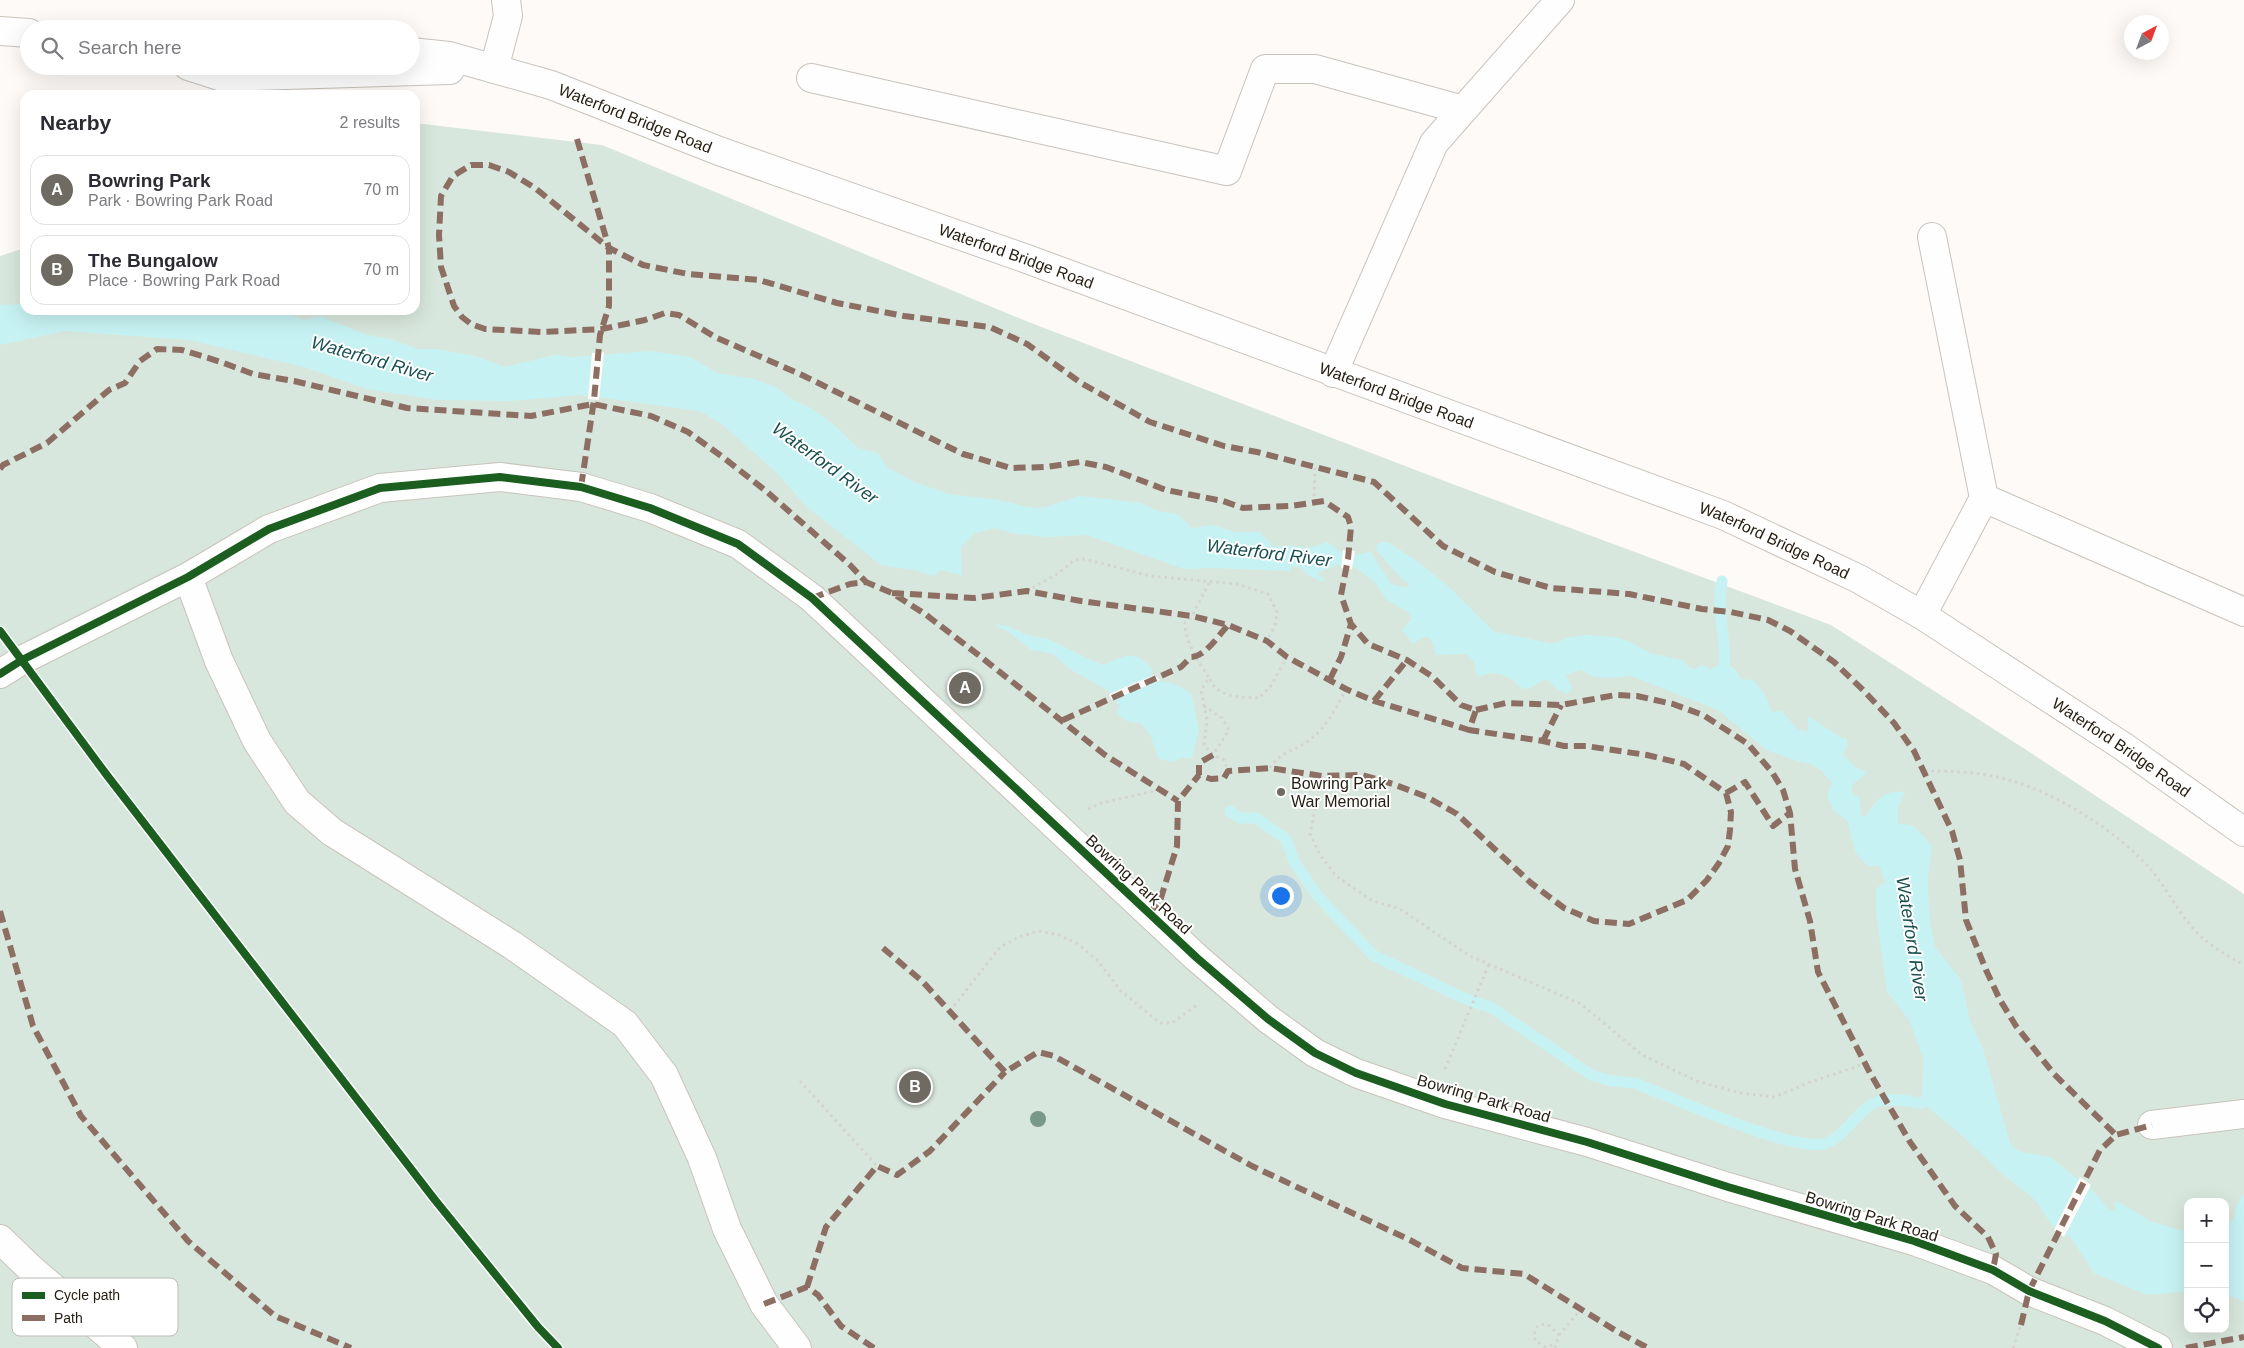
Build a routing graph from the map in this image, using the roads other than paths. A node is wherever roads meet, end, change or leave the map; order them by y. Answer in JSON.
{"nodes":[{"id":1,"x":506,"y":0,"type":"edge"},
{"id":2,"x":1560,"y":0,"type":"edge"},
{"id":3,"x":0,"y":31,"type":"edge"},
{"id":4,"x":20,"y":32,"type":"edge"},
{"id":5,"x":420,"y":53,"type":"edge"},
{"id":6,"x":494,"y":69,"type":"junction"},
{"id":7,"x":420,"y":71,"type":"edge"},
{"id":8,"x":216,"y":75,"type":"edge"},
{"id":9,"x":290,"y":75,"type":"edge"},
{"id":10,"x":811,"y":78,"type":"dead end"},
{"id":11,"x":1463,"y":110,"type":"junction"},
{"id":12,"x":1932,"y":237,"type":"dead end"},
{"id":13,"x":1333,"y":373,"type":"junction"},
{"id":14,"x":1984,"y":498,"type":"junction"},
{"id":15,"x":188,"y":577,"type":"junction"},
{"id":16,"x":2244,"y":612,"type":"edge"},
{"id":17,"x":1922,"y":615,"type":"junction"},
{"id":18,"x":0,"y":674,"type":"edge"},
{"id":19,"x":2244,"y":832,"type":"edge"},
{"id":20,"x":2244,"y":1114,"type":"edge"},
{"id":21,"x":2152,"y":1125,"type":"dead end"},
{"id":22,"x":0,"y":1239,"type":"edge"},
{"id":23,"x":42,"y":1278,"type":"edge"},
{"id":24,"x":109,"y":1336,"type":"edge"},
{"id":25,"x":123,"y":1348,"type":"edge"},
{"id":26,"x":797,"y":1348,"type":"edge"},
{"id":27,"x":2158,"y":1348,"type":"edge"}],
"edges":[{"from":1,"to":6,"type":"street"},
{"from":2,"to":11,"type":"street"},
{"from":3,"to":4,"type":"street"},
{"from":5,"to":6,"type":"street","name":"Waterford Bridge Road"},
{"from":6,"to":7,"type":"street","name":"Waterford Bridge Road"},
{"from":6,"to":13,"type":"street","name":"Waterford Bridge Road"},
{"from":8,"to":9,"type":"street","name":"Waterford Bridge Road"},
{"from":10,"to":11,"type":"street"},
{"from":11,"to":13,"type":"street"},
{"from":12,"to":14,"type":"street"},
{"from":13,"to":17,"type":"street","name":"Waterford Bridge Road"},
{"from":14,"to":16,"type":"street"},
{"from":14,"to":17,"type":"street"},
{"from":15,"to":18,"type":"street","name":"Bowring Park Road"},
{"from":15,"to":26,"type":"street"},
{"from":15,"to":27,"type":"street","name":"Bowring Park Road"},
{"from":17,"to":19,"type":"street","name":"Waterford Bridge Road"},
{"from":20,"to":21,"type":"street"},
{"from":22,"to":23,"type":"street"},
{"from":24,"to":25,"type":"street"}]}
